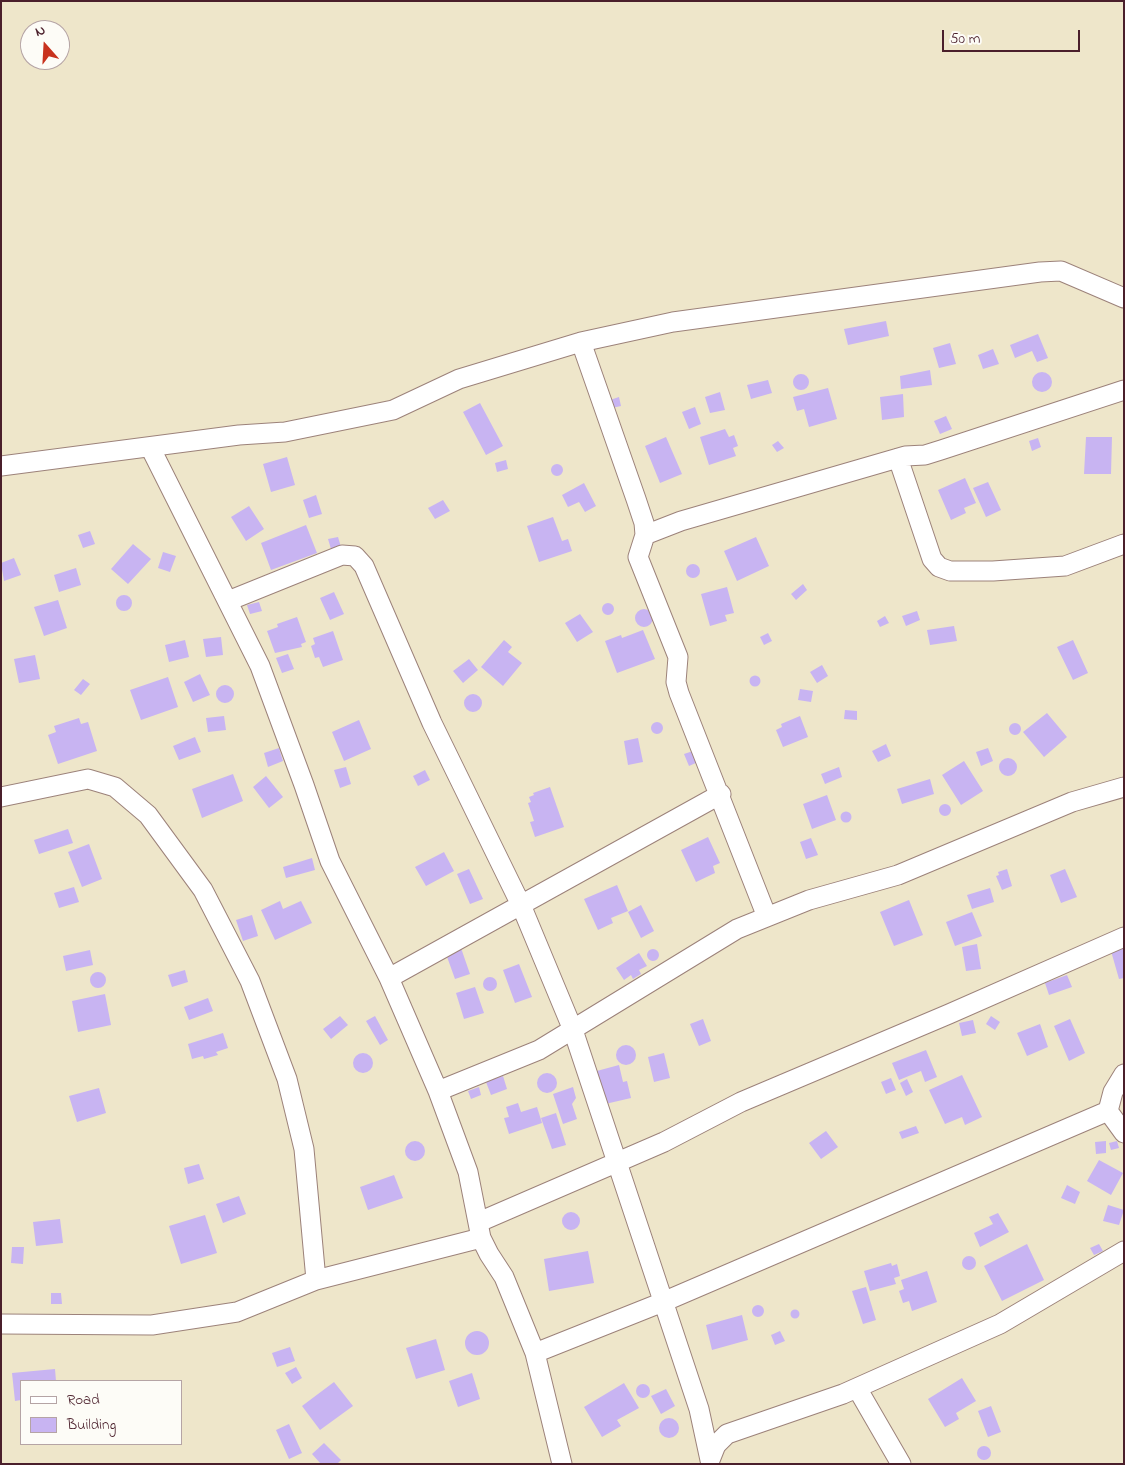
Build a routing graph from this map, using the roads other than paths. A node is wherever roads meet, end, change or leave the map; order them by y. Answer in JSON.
{"nodes":[{"id":1,"x":1124,"y":298,"type":"edge"},
{"id":2,"x":580,"y":342,"type":"junction"},
{"id":3,"x":1124,"y":390,"type":"edge"},
{"id":4,"x":150,"y":447,"type":"junction"},
{"id":5,"x":898,"y":458,"type":"junction"},
{"id":6,"x":1,"y":466,"type":"edge"},
{"id":7,"x":645,"y":535,"type":"junction"},
{"id":8,"x":1124,"y":544,"type":"edge"},
{"id":9,"x":228,"y":601,"type":"junction"},
{"id":10,"x":1124,"y":787,"type":"edge"},
{"id":11,"x":721,"y":794,"type":"junction"},
{"id":12,"x":1,"y":797,"type":"edge"},
{"id":13,"x":520,"y":905,"type":"junction"},
{"id":14,"x":767,"y":917,"type":"junction"},
{"id":15,"x":1124,"y":937,"type":"edge"},
{"id":16,"x":389,"y":978,"type":"junction"},
{"id":17,"x":573,"y":1030,"type":"junction"},
{"id":18,"x":1124,"y":1074,"type":"edge"},
{"id":19,"x":438,"y":1091,"type":"junction"},
{"id":20,"x":1108,"y":1111,"type":"junction"},
{"id":21,"x":1124,"y":1133,"type":"edge"},
{"id":22,"x":616,"y":1163,"type":"junction"},
{"id":23,"x":480,"y":1230,"type":"junction"},
{"id":24,"x":1124,"y":1250,"type":"edge"},
{"id":25,"x":316,"y":1280,"type":"junction"},
{"id":26,"x":663,"y":1302,"type":"junction"},
{"id":27,"x":1,"y":1324,"type":"edge"},
{"id":28,"x":535,"y":1353,"type":"junction"},
{"id":29,"x":857,"y":1388,"type":"junction"},
{"id":30,"x":707,"y":1462,"type":"edge"},
{"id":31,"x":562,"y":1464,"type":"edge"},
{"id":32,"x":901,"y":1464,"type":"edge"}],
"edges":[{"from":1,"to":2,"type":"street"},
{"from":2,"to":4,"type":"street"},
{"from":2,"to":7,"type":"street"},
{"from":3,"to":5,"type":"street"},
{"from":4,"to":6,"type":"street"},
{"from":4,"to":9,"type":"street"},
{"from":5,"to":7,"type":"street"},
{"from":5,"to":8,"type":"street"},
{"from":7,"to":11,"type":"street"},
{"from":9,"to":13,"type":"street"},
{"from":9,"to":16,"type":"street"},
{"from":10,"to":14,"type":"street"},
{"from":11,"to":13,"type":"street"},
{"from":11,"to":14,"type":"street"},
{"from":12,"to":25,"type":"street"},
{"from":13,"to":16,"type":"street"},
{"from":13,"to":17,"type":"street"},
{"from":14,"to":17,"type":"street"},
{"from":15,"to":22,"type":"street"},
{"from":16,"to":19,"type":"street"},
{"from":17,"to":19,"type":"street"},
{"from":17,"to":22,"type":"street"},
{"from":18,"to":20,"type":"street"},
{"from":19,"to":23,"type":"street"},
{"from":20,"to":21,"type":"street"},
{"from":20,"to":26,"type":"street"},
{"from":22,"to":23,"type":"street"},
{"from":22,"to":26,"type":"street"},
{"from":23,"to":25,"type":"street"},
{"from":23,"to":28,"type":"street"},
{"from":24,"to":29,"type":"street"},
{"from":25,"to":27,"type":"street"},
{"from":26,"to":28,"type":"street"},
{"from":26,"to":30,"type":"street"},
{"from":28,"to":31,"type":"street"},
{"from":29,"to":30,"type":"street"},
{"from":29,"to":32,"type":"street"}]}
